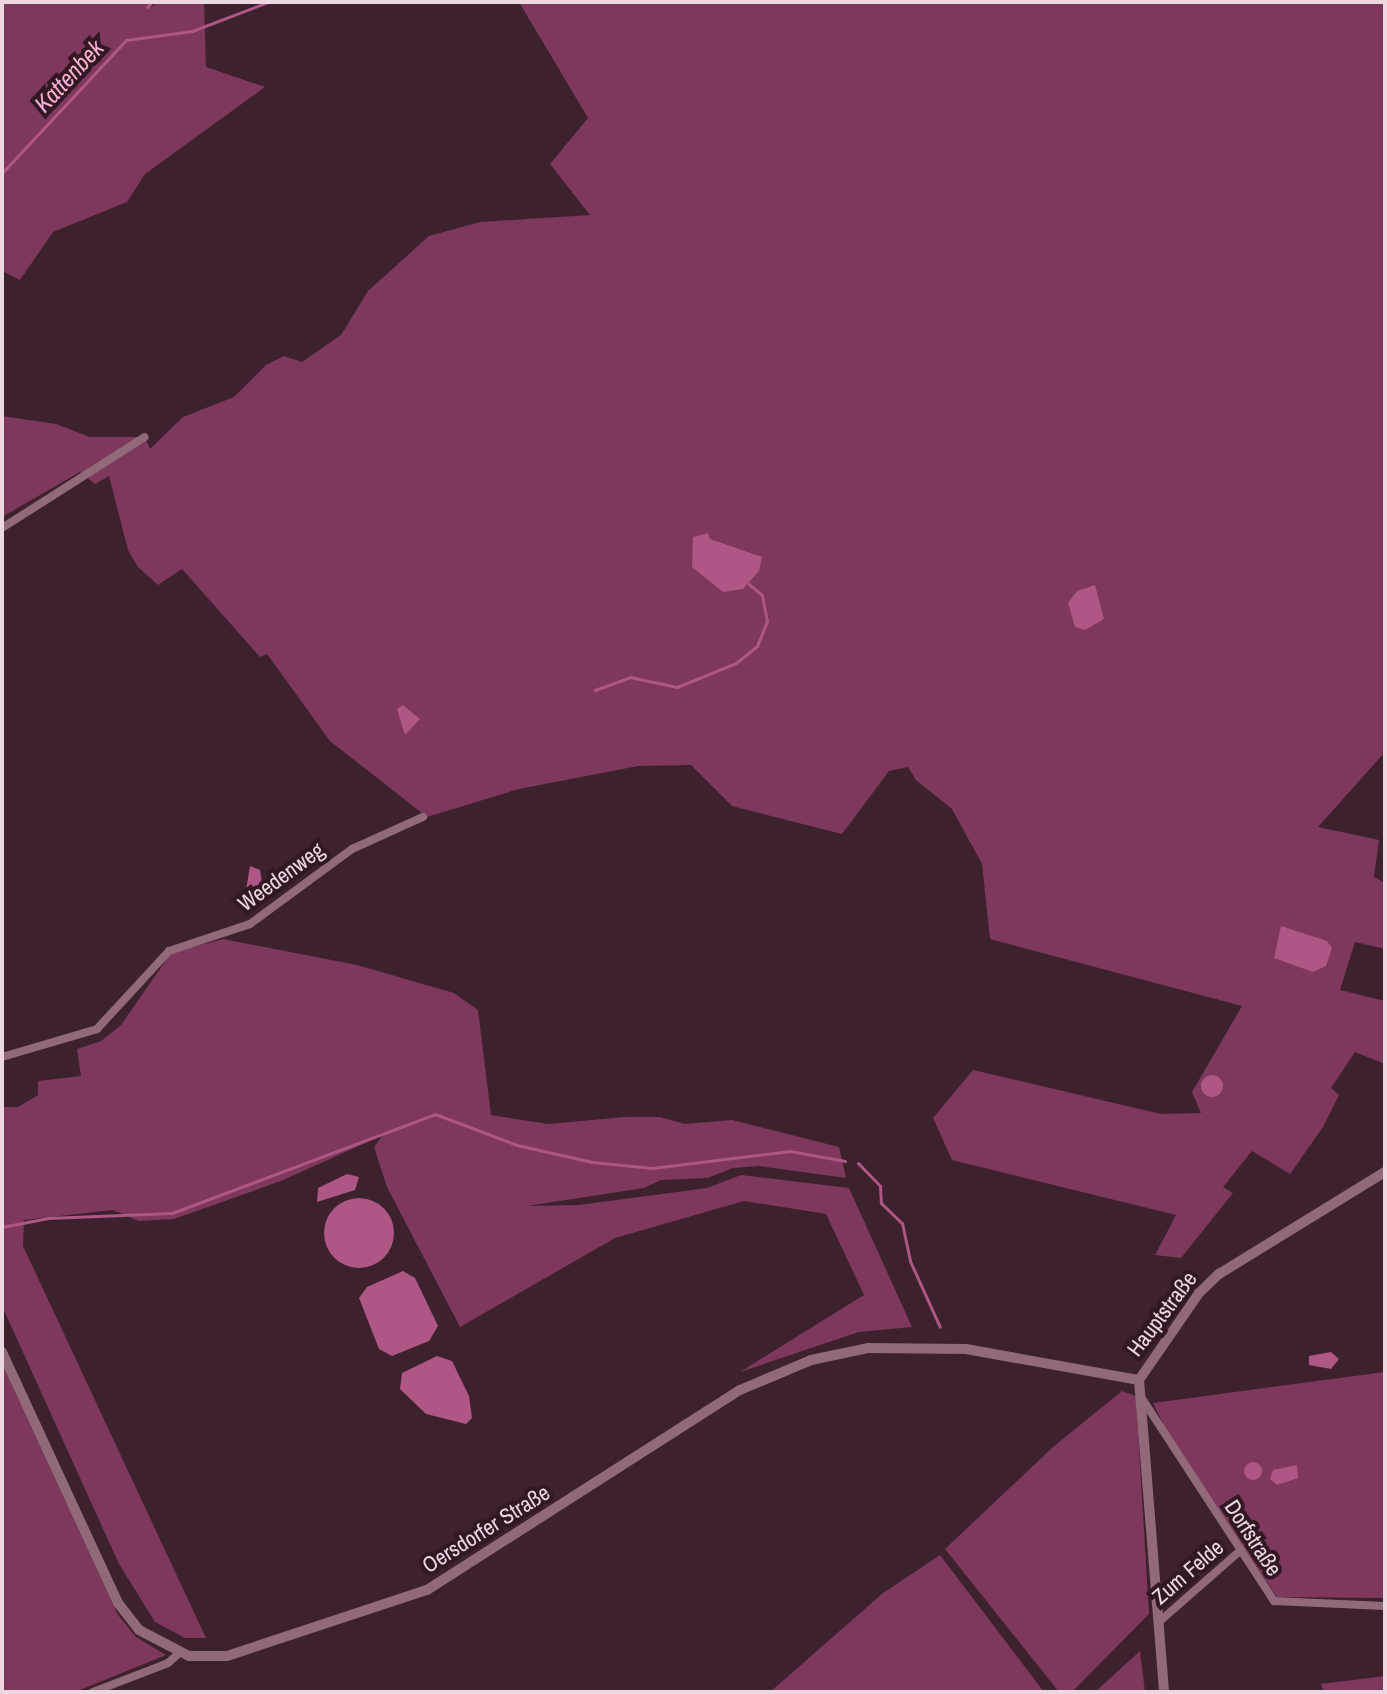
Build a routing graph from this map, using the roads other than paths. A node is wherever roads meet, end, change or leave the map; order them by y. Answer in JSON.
{"nodes":[{"id":1,"x":145,"y":437,"type":"dead end"},
{"id":2,"x":2,"y":528,"type":"edge"},
{"id":3,"x":423,"y":817,"type":"dead end"},
{"id":4,"x":2,"y":1057,"type":"edge"},
{"id":5,"x":1385,"y":1172,"type":"edge"},
{"id":6,"x":2,"y":1352,"type":"edge"},
{"id":7,"x":1139,"y":1380,"type":"junction"},
{"id":8,"x":1143,"y":1400,"type":"junction"},
{"id":9,"x":1241,"y":1550,"type":"junction"},
{"id":10,"x":1385,"y":1606,"type":"edge"},
{"id":11,"x":1160,"y":1621,"type":"junction"},
{"id":12,"x":179,"y":1653,"type":"junction"},
{"id":13,"x":93,"y":1692,"type":"edge"},
{"id":14,"x":1164,"y":1692,"type":"edge"}],
"edges":[{"from":1,"to":2,"type":"street"},
{"from":3,"to":4,"type":"street","name":"Weedenweg"},
{"from":5,"to":7,"type":"street","name":"Hauptstraße"},
{"from":6,"to":12,"type":"street","name":"Oersdorfer Straße"},
{"from":7,"to":8,"type":"street","name":"Hauptstraße"},
{"from":7,"to":12,"type":"street","name":"Oersdorfer Straße"},
{"from":8,"to":9,"type":"street","name":"Dorfstraße"},
{"from":8,"to":11,"type":"street","name":"Hauptstraße"},
{"from":9,"to":10,"type":"street","name":"Dorfstraße"},
{"from":9,"to":11,"type":"street","name":"Zum Felde"},
{"from":11,"to":14,"type":"street","name":"Hauptstraße"},
{"from":12,"to":13,"type":"street"}]}
